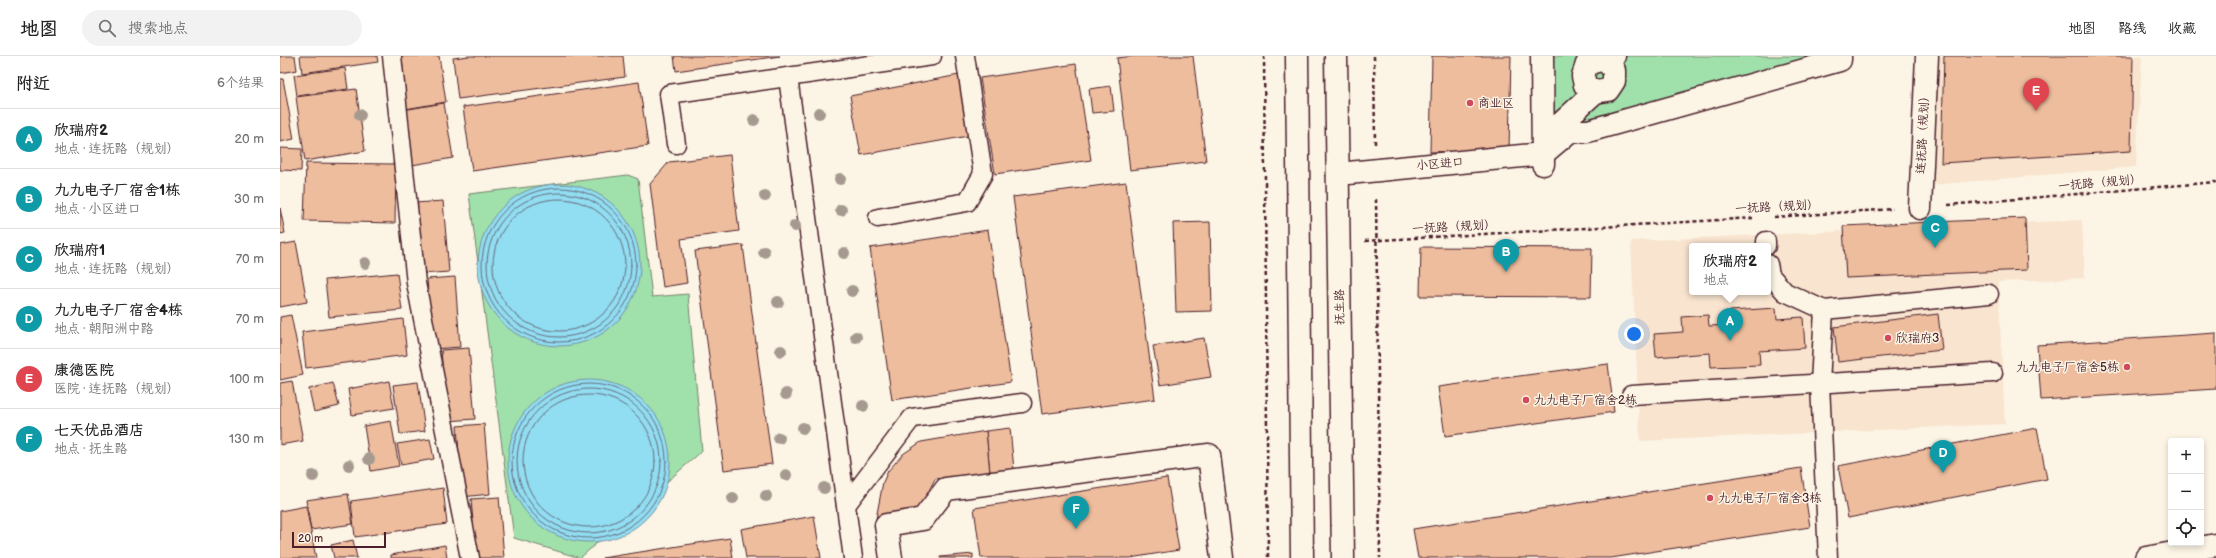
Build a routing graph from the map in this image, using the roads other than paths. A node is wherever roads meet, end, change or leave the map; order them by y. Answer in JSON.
{"nodes":[{"id":1,"x":392,"y":56,"type":"edge"},
{"id":2,"x":932,"y":56,"type":"edge"},
{"id":3,"x":965,"y":56,"type":"edge"},
{"id":4,"x":1297,"y":56,"type":"edge"},
{"id":5,"x":1336,"y":56,"type":"edge"},
{"id":6,"x":1542,"y":56,"type":"edge"},
{"id":7,"x":1840,"y":56,"type":"edge"},
{"id":8,"x":1927,"y":56,"type":"edge"},
{"id":9,"x":898,"y":58,"type":"edge"},
{"id":10,"x":1610,"y":58,"type":"edge"},
{"id":11,"x":788,"y":77,"type":"junction"},
{"id":12,"x":1573,"y":134,"type":"junction"},
{"id":13,"x":676,"y":144,"type":"dead end"},
{"id":14,"x":1543,"y":154,"type":"junction"},
{"id":15,"x":1338,"y":174,"type":"junction"},
{"id":16,"x":1920,"y":208,"type":"road end"},
{"id":17,"x":878,"y":218,"type":"dead end"},
{"id":18,"x":1771,"y":276,"type":"edge"},
{"id":19,"x":1989,"y":294,"type":"dead end"},
{"id":20,"x":1824,"y":310,"type":"junction"},
{"id":21,"x":1993,"y":374,"type":"dead end"},
{"id":22,"x":1820,"y":384,"type":"junction"},
{"id":23,"x":1631,"y":395,"type":"dead end"},
{"id":24,"x":1022,"y":403,"type":"dead end"},
{"id":25,"x":846,"y":505,"type":"junction"},
{"id":26,"x":2216,"y":546,"type":"edge"},
{"id":27,"x":470,"y":558,"type":"edge"},
{"id":28,"x":853,"y":558,"type":"edge"},
{"id":29,"x":891,"y":558,"type":"edge"},
{"id":30,"x":1222,"y":558,"type":"edge"},
{"id":31,"x":1302,"y":558,"type":"edge"},
{"id":32,"x":1343,"y":558,"type":"edge"},
{"id":33,"x":1828,"y":558,"type":"edge"},
{"id":34,"x":2146,"y":558,"type":"edge"}],
"edges":[{"from":1,"to":27,"type":"lane"},
{"from":2,"to":9,"type":"lane"},
{"from":3,"to":17,"type":"lane"},
{"from":4,"to":31,"type":"street"},
{"from":5,"to":15,"type":"street","name":"抚生路"},
{"from":6,"to":14,"type":"street"},
{"from":7,"to":12,"type":"street"},
{"from":8,"to":16,"type":"street","name":"连抚路（规划）"},
{"from":9,"to":11,"type":"lane"},
{"from":10,"to":12,"type":"street"},
{"from":11,"to":13,"type":"lane"},
{"from":11,"to":25,"type":"lane"},
{"from":12,"to":14,"type":"street"},
{"from":14,"to":15,"type":"street","name":"小区进口"},
{"from":15,"to":32,"type":"street","name":"抚生路"},
{"from":18,"to":20,"type":"lane"},
{"from":19,"to":20,"type":"lane"},
{"from":20,"to":22,"type":"lane"},
{"from":21,"to":22,"type":"lane"},
{"from":22,"to":23,"type":"lane"},
{"from":22,"to":33,"type":"lane"},
{"from":24,"to":25,"type":"lane"},
{"from":25,"to":28,"type":"lane"},
{"from":26,"to":34,"type":"street"},
{"from":29,"to":30,"type":"street"}]}
